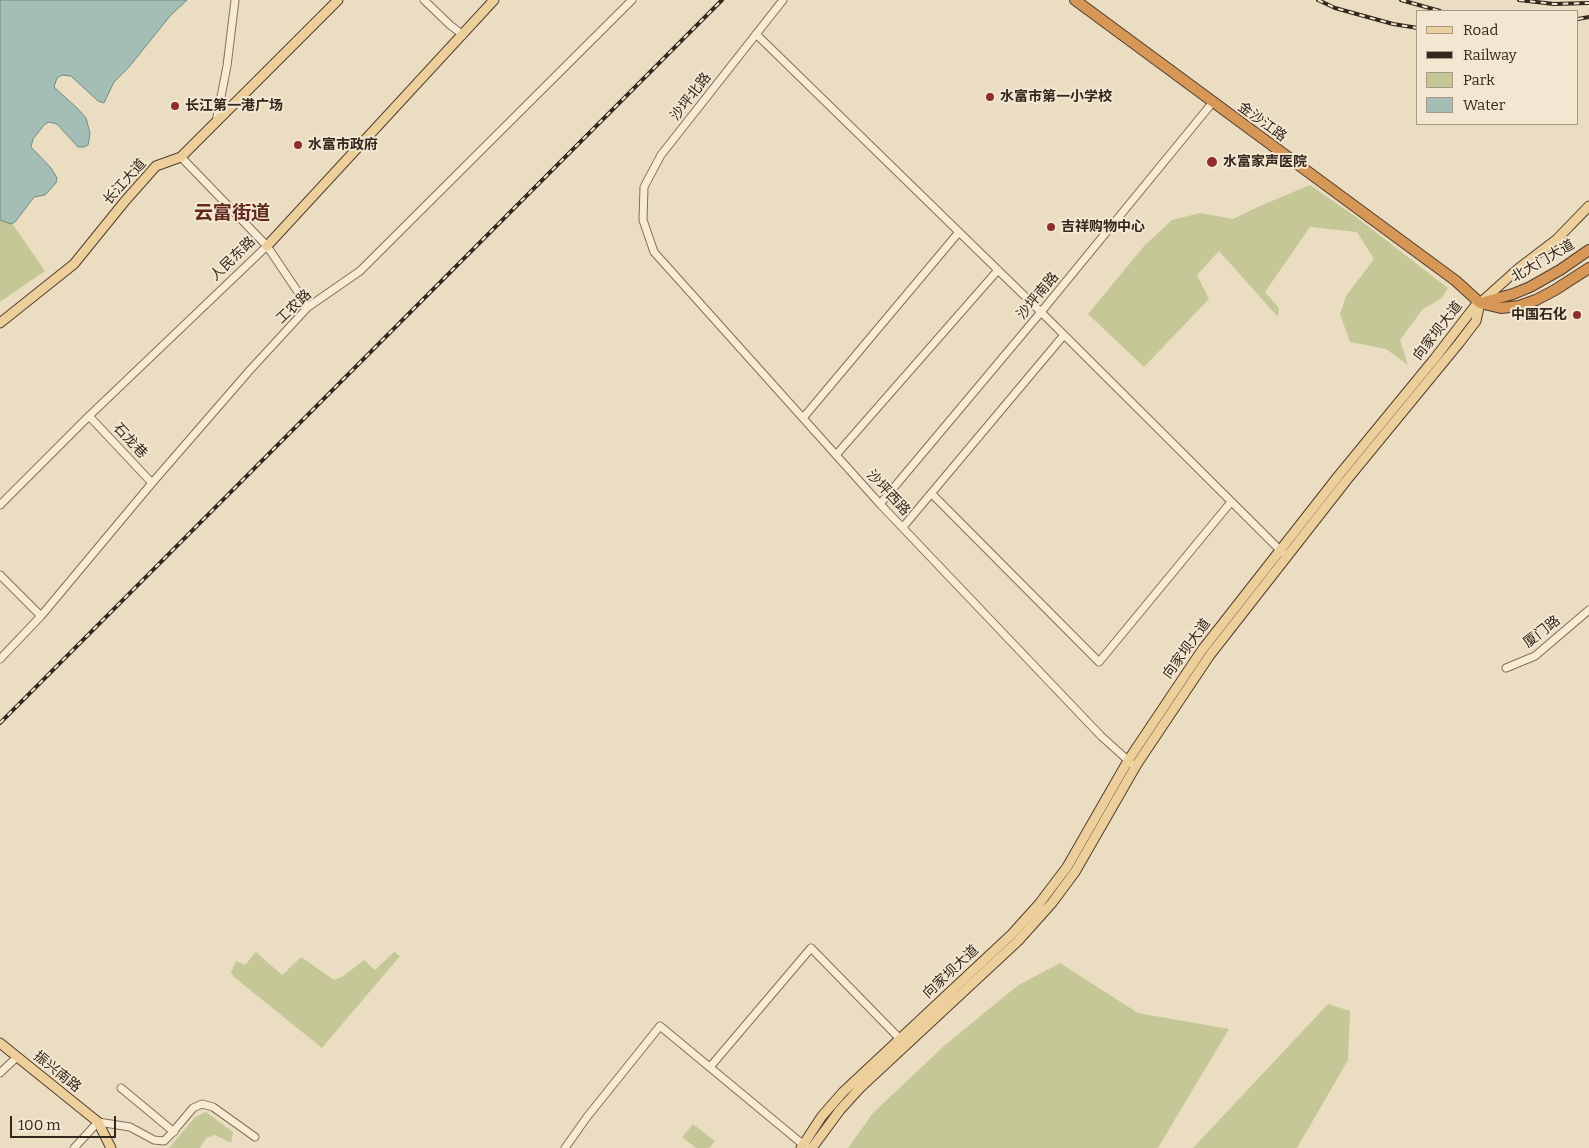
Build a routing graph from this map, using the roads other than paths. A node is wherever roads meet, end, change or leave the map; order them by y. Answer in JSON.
{"nodes":[{"id":1,"x":235,"y":0,"type":"edge"},
{"id":2,"x":338,"y":0,"type":"edge"},
{"id":3,"x":424,"y":0,"type":"edge"},
{"id":4,"x":494,"y":0,"type":"edge"},
{"id":5,"x":632,"y":0,"type":"edge"},
{"id":6,"x":783,"y":0,"type":"edge"},
{"id":7,"x":1075,"y":0,"type":"edge"},
{"id":8,"x":756,"y":34,"type":"junction"},
{"id":9,"x":463,"y":35,"type":"junction"},
{"id":10,"x":1213,"y":102,"type":"junction"},
{"id":11,"x":216,"y":122,"type":"junction"},
{"id":12,"x":181,"y":157,"type":"junction"},
{"id":13,"x":1589,"y":206,"type":"edge"},
{"id":14,"x":643,"y":220,"type":"joint"},
{"id":15,"x":959,"y":232,"type":"junction"},
{"id":16,"x":267,"y":246,"type":"junction"},
{"id":17,"x":1589,"y":250,"type":"edge"},
{"id":18,"x":1589,"y":268,"type":"edge"},
{"id":19,"x":998,"y":270,"type":"junction"},
{"id":20,"x":1480,"y":303,"type":"junction"},
{"id":21,"x":308,"y":307,"type":"junction"},
{"id":22,"x":1041,"y":312,"type":"junction"},
{"id":23,"x":0,"y":323,"type":"edge"},
{"id":24,"x":1064,"y":335,"type":"junction"},
{"id":25,"x":89,"y":416,"type":"junction"},
{"id":26,"x":803,"y":418,"type":"junction"},
{"id":27,"x":836,"y":455,"type":"junction"},
{"id":28,"x":152,"y":483,"type":"junction"},
{"id":29,"x":933,"y":495,"type":"dead end"},
{"id":30,"x":1231,"y":502,"type":"junction"},
{"id":31,"x":880,"y":504,"type":"junction"},
{"id":32,"x":0,"y":505,"type":"edge"},
{"id":33,"x":902,"y":528,"type":"junction"},
{"id":34,"x":1283,"y":554,"type":"junction"},
{"id":35,"x":0,"y":575,"type":"edge"},
{"id":36,"x":1589,"y":610,"type":"edge"},
{"id":37,"x":41,"y":616,"type":"junction"},
{"id":38,"x":0,"y":658,"type":"edge"},
{"id":39,"x":1506,"y":668,"type":"dead end"},
{"id":40,"x":1132,"y":764,"type":"junction"},
{"id":41,"x":903,"y":1042,"type":"junction"},
{"id":42,"x":0,"y":1043,"type":"edge"},
{"id":43,"x":17,"y":1057,"type":"junction"},
{"id":44,"x":710,"y":1067,"type":"junction"},
{"id":45,"x":0,"y":1073,"type":"edge"},
{"id":46,"x":121,"y":1088,"type":"dead end"},
{"id":47,"x":98,"y":1122,"type":"junction"},
{"id":48,"x":174,"y":1132,"type":"junction"},
{"id":49,"x":255,"y":1137,"type":"dead end"},
{"id":50,"x":806,"y":1147,"type":"edge"},
{"id":51,"x":74,"y":1148,"type":"edge"},
{"id":52,"x":111,"y":1148,"type":"edge"},
{"id":53,"x":565,"y":1148,"type":"edge"}],
"edges":[{"from":1,"to":11,"type":"street"},
{"from":2,"to":11,"type":"main road","name":"长江大道"},
{"from":3,"to":9,"type":"street"},
{"from":4,"to":9,"type":"main road","name":"人民东路"},
{"from":5,"to":21,"type":"street","name":"工农路"},
{"from":6,"to":8,"type":"street","name":"沙坪北路"},
{"from":7,"to":10,"type":"highway","name":"金沙江路"},
{"from":8,"to":14,"type":"street","name":"沙坪北路"},
{"from":8,"to":15,"type":"street"},
{"from":9,"to":16,"type":"main road","name":"人民东路"},
{"from":10,"to":20,"type":"highway","name":"金沙江路"},
{"from":10,"to":22,"type":"street","name":"沙坪南路"},
{"from":11,"to":12,"type":"main road","name":"长江大道"},
{"from":12,"to":16,"type":"street"},
{"from":12,"to":23,"type":"main road","name":"长江大道"},
{"from":13,"to":20,"type":"main road","name":"向家坝大道"},
{"from":14,"to":26,"type":"street","name":"沙坪西路"},
{"from":15,"to":19,"type":"street"},
{"from":15,"to":26,"type":"street"},
{"from":16,"to":21,"type":"street"},
{"from":16,"to":25,"type":"street","name":"人民东路"},
{"from":17,"to":20,"type":"highway","name":"北大门大道"},
{"from":18,"to":20,"type":"highway","name":"北大门大道"},
{"from":19,"to":22,"type":"street"},
{"from":19,"to":27,"type":"street"},
{"from":20,"to":34,"type":"main road","name":"向家坝大道"},
{"from":21,"to":28,"type":"street","name":"工农路"},
{"from":22,"to":24,"type":"street"},
{"from":22,"to":31,"type":"street","name":"沙坪南路"},
{"from":24,"to":30,"type":"street"},
{"from":24,"to":33,"type":"street"},
{"from":25,"to":28,"type":"street","name":"石龙巷"},
{"from":25,"to":32,"type":"street","name":"人民东路"},
{"from":26,"to":27,"type":"street","name":"沙坪西路"},
{"from":27,"to":31,"type":"street","name":"沙坪西路"},
{"from":28,"to":37,"type":"street","name":"工农路"},
{"from":29,"to":30,"type":"street"},
{"from":30,"to":34,"type":"street"},
{"from":31,"to":33,"type":"street","name":"沙坪西路"},
{"from":33,"to":40,"type":"street","name":"沙坪西路"},
{"from":34,"to":40,"type":"main road","name":"向家坝大道"},
{"from":35,"to":37,"type":"street"},
{"from":36,"to":39,"type":"street","name":"厦门路"},
{"from":37,"to":38,"type":"street","name":"工农路"},
{"from":40,"to":41,"type":"main road","name":"向家坝大道"},
{"from":41,"to":44,"type":"street"},
{"from":41,"to":50,"type":"main road","name":"向家坝大道"},
{"from":42,"to":43,"type":"main road","name":"振兴南路"},
{"from":43,"to":45,"type":"street"},
{"from":43,"to":47,"type":"main road","name":"振兴南路"},
{"from":44,"to":50,"type":"street"},
{"from":44,"to":53,"type":"street"},
{"from":46,"to":48,"type":"street"},
{"from":47,"to":48,"type":"street"},
{"from":47,"to":51,"type":"street"},
{"from":47,"to":52,"type":"main road","name":"振兴南路"},
{"from":48,"to":49,"type":"street"}]}
